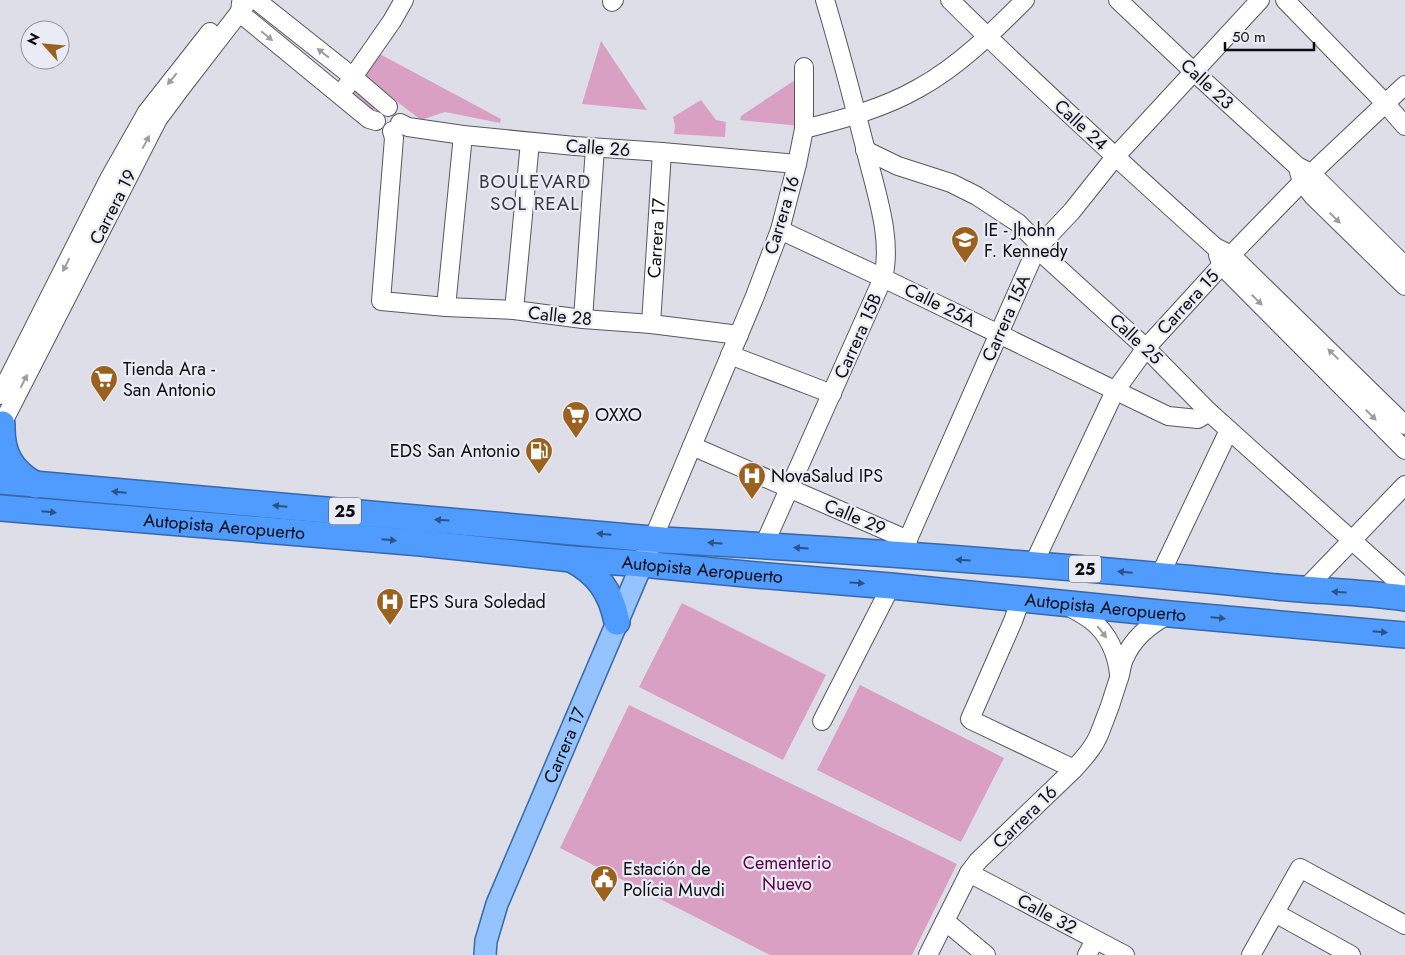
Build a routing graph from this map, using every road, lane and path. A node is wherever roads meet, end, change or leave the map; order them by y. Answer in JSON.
{"nodes":[{"id":1,"x":256,"y":0,"type":"edge"},
{"id":2,"x":404,"y":0,"type":"edge"},
{"id":3,"x":950,"y":0,"type":"edge"},
{"id":4,"x":1025,"y":0,"type":"edge"},
{"id":5,"x":1118,"y":0,"type":"edge"},
{"id":6,"x":1260,"y":0,"type":"edge"},
{"id":7,"x":1285,"y":0,"type":"edge"},
{"id":8,"x":241,"y":3,"type":"edge"},
{"id":9,"x":826,"y":3,"type":"edge"},
{"id":10,"x":988,"y":37,"type":"junction"},
{"id":11,"x":804,"y":67,"type":"dead end"},
{"id":12,"x":1194,"y":72,"type":"junction"},
{"id":13,"x":353,"y":77,"type":"junction"},
{"id":14,"x":1405,"y":86,"type":"edge"},
{"id":15,"x":340,"y":96,"type":"junction"},
{"id":16,"x":1385,"y":103,"type":"junction"},
{"id":17,"x":388,"y":107,"type":"junction"},
{"id":18,"x":857,"y":115,"type":"junction"},
{"id":19,"x":376,"y":121,"type":"junction"},
{"id":20,"x":1405,"y":126,"type":"edge"},
{"id":21,"x":396,"y":127,"type":"junction"},
{"id":22,"x":804,"y":129,"type":"junction"},
{"id":23,"x":463,"y":135,"type":"junction"},
{"id":24,"x":530,"y":142,"type":"junction"},
{"id":25,"x":595,"y":148,"type":"junction"},
{"id":26,"x":865,"y":150,"type":"junction"},
{"id":27,"x":662,"y":152,"type":"junction"},
{"id":28,"x":1115,"y":157,"type":"junction"},
{"id":29,"x":797,"y":164,"type":"junction"},
{"id":30,"x":1303,"y":174,"type":"junction"},
{"id":31,"x":780,"y":230,"type":"junction"},
{"id":32,"x":1040,"y":245,"type":"junction"},
{"id":33,"x":1227,"y":260,"type":"junction"},
{"id":34,"x":1405,"y":266,"type":"edge"},
{"id":35,"x":883,"y":278,"type":"junction"},
{"id":36,"x":1405,"y":286,"type":"edge"},
{"id":37,"x":446,"y":307,"type":"junction"},
{"id":38,"x":514,"y":310,"type":"junction"},
{"id":39,"x":584,"y":319,"type":"junction"},
{"id":40,"x":651,"y":324,"type":"junction"},
{"id":41,"x":999,"y":334,"type":"junction"},
{"id":42,"x":739,"y":335,"type":"junction"},
{"id":43,"x":1146,"y":348,"type":"junction"},
{"id":44,"x":730,"y":355,"type":"junction"},
{"id":45,"x":1115,"y":391,"type":"junction"},
{"id":46,"x":832,"y":394,"type":"junction"},
{"id":47,"x":0,"y":395,"type":"edge"},
{"id":48,"x":1209,"y":412,"type":"junction"},
{"id":49,"x":1405,"y":425,"type":"edge"},
{"id":50,"x":1,"y":426,"type":"edge"},
{"id":51,"x":1229,"y":430,"type":"junction"},
{"id":52,"x":692,"y":446,"type":"junction"},
{"id":53,"x":1405,"y":450,"type":"edge"},
{"id":54,"x":0,"y":481,"type":"edge"},
{"id":55,"x":36,"y":485,"type":"junction"},
{"id":56,"x":1405,"y":485,"type":"edge"},
{"id":57,"x":790,"y":489,"type":"junction"},
{"id":58,"x":0,"y":508,"type":"edge"},
{"id":59,"x":653,"y":539,"type":"junction"},
{"id":60,"x":1351,"y":541,"type":"junction"},
{"id":61,"x":764,"y":546,"type":"junction"},
{"id":62,"x":905,"y":548,"type":"junction"},
{"id":63,"x":571,"y":559,"type":"junction"},
{"id":64,"x":642,"y":564,"type":"junction"},
{"id":65,"x":1033,"y":565,"type":"junction"},
{"id":66,"x":1382,"y":568,"type":"junction"},
{"id":67,"x":1160,"y":575,"type":"junction"},
{"id":68,"x":891,"y":586,"type":"junction"},
{"id":69,"x":1405,"y":588,"type":"edge"},
{"id":70,"x":1304,"y":590,"type":"junction"},
{"id":71,"x":1373,"y":594,"type":"junction"},
{"id":72,"x":1405,"y":598,"type":"edge"},
{"id":73,"x":1021,"y":599,"type":"junction"},
{"id":74,"x":1063,"y":604,"type":"junction"},
{"id":75,"x":1170,"y":614,"type":"junction"},
{"id":76,"x":617,"y":622,"type":"junction"},
{"id":77,"x":1405,"y":635,"type":"edge"},
{"id":78,"x":1119,"y":678,"type":"junction"},
{"id":79,"x":822,"y":721,"type":"dead end"},
{"id":80,"x":1074,"y":769,"type":"junction"},
{"id":81,"x":969,"y":873,"type":"junction"},
{"id":82,"x":1275,"y":913,"type":"junction"},
{"id":83,"x":945,"y":920,"type":"junction"},
{"id":84,"x":1405,"y":925,"type":"edge"},
{"id":85,"x":964,"y":937,"type":"junction"},
{"id":86,"x":1091,"y":947,"type":"edge"},
{"id":87,"x":485,"y":955,"type":"edge"},
{"id":88,"x":928,"y":955,"type":"edge"},
{"id":89,"x":986,"y":955,"type":"edge"},
{"id":90,"x":998,"y":955,"type":"edge"},
{"id":91,"x":1125,"y":955,"type":"edge"},
{"id":92,"x":1251,"y":955,"type":"edge"},
{"id":93,"x":1351,"y":955,"type":"edge"}],
"edges":[{"from":13,"to":1,"type":"street","one_way":true},
{"from":2,"to":13,"type":"street"},
{"from":3,"to":10,"type":"street","name":"Calle 24"},
{"from":4,"to":10,"type":"street"},
{"from":5,"to":12,"type":"street","name":"Calle 23"},
{"from":6,"to":12,"type":"street","name":"Carrera 15A"},
{"from":7,"to":16,"type":"street"},
{"from":8,"to":15,"type":"street","name":"Calle 26","one_way":true},
{"from":8,"to":47,"type":"street","name":"Carrera 19","one_way":true},
{"from":50,"to":8,"type":"street","name":"Carrera 19","one_way":true},
{"from":9,"to":18,"type":"street"},
{"from":10,"to":18,"type":"street"},
{"from":10,"to":28,"type":"street","name":"Calle 24"},
{"from":11,"to":22,"type":"street"},
{"from":12,"to":28,"type":"street","name":"Carrera 15A"},
{"from":12,"to":30,"type":"street","name":"Calle 23"},
{"from":13,"to":15,"type":"street"},
{"from":13,"to":17,"type":"street"},
{"from":14,"to":16,"type":"street","name":"Carrera 15"},
{"from":15,"to":19,"type":"street","name":"Calle 26"},
{"from":16,"to":20,"type":"street"},
{"from":16,"to":30,"type":"street","name":"Carrera 15"},
{"from":17,"to":19,"type":"street"},
{"from":17,"to":21,"type":"street"},
{"from":18,"to":22,"type":"street"},
{"from":18,"to":26,"type":"street","name":"Carrera 15B"},
{"from":19,"to":21,"type":"street","name":"Calle 26"},
{"from":21,"to":23,"type":"street","name":"Calle 26"},
{"from":21,"to":37,"type":"street","name":"Calle 28"},
{"from":22,"to":29,"type":"street","name":"Carrera 16"},
{"from":23,"to":24,"type":"street","name":"Calle 26"},
{"from":23,"to":37,"type":"street"},
{"from":24,"to":25,"type":"street","name":"Calle 26"},
{"from":24,"to":38,"type":"street"},
{"from":25,"to":27,"type":"street","name":"Calle 26"},
{"from":25,"to":39,"type":"street"},
{"from":26,"to":32,"type":"street","name":"Calle 25"},
{"from":26,"to":35,"type":"street","name":"Carrera 15B"},
{"from":27,"to":29,"type":"street","name":"Calle 26"},
{"from":27,"to":40,"type":"street","name":"Carrera 17"},
{"from":28,"to":32,"type":"street","name":"Carrera 15A"},
{"from":28,"to":33,"type":"street","name":"Calle 24"},
{"from":29,"to":31,"type":"street","name":"Carrera 16"},
{"from":30,"to":33,"type":"street","name":"Carrera 15"},
{"from":30,"to":34,"type":"street","name":"Calle 23"},
{"from":30,"to":36,"type":"street","name":"Calle 23","one_way":true},
{"from":31,"to":35,"type":"street","name":"Calle 25A"},
{"from":31,"to":42,"type":"street","name":"Carrera 16"},
{"from":32,"to":41,"type":"street","name":"Carrera 15A"},
{"from":32,"to":43,"type":"street","name":"Calle 25"},
{"from":33,"to":43,"type":"street","name":"Carrera 15"},
{"from":49,"to":33,"type":"street","name":"Calle 24","one_way":true},
{"from":33,"to":53,"type":"street","name":"Calle 24","one_way":true},
{"from":35,"to":41,"type":"street","name":"Calle 25A"},
{"from":35,"to":46,"type":"street","name":"Carrera 15B"},
{"from":37,"to":38,"type":"street","name":"Calle 28"},
{"from":38,"to":39,"type":"street","name":"Calle 28"},
{"from":39,"to":40,"type":"street","name":"Calle 28"},
{"from":40,"to":42,"type":"street","name":"Calle 28"},
{"from":41,"to":45,"type":"street","name":"Calle 25A"},
{"from":41,"to":62,"type":"street","name":"Carrera 15A"},
{"from":42,"to":44,"type":"street","name":"Carrera 16"},
{"from":43,"to":45,"type":"street","name":"Carrera 15"},
{"from":43,"to":48,"type":"street","name":"Calle 25"},
{"from":44,"to":46,"type":"street"},
{"from":44,"to":52,"type":"street","name":"Carrera 16"},
{"from":45,"to":48,"type":"street","name":"Calle 25A"},
{"from":45,"to":65,"type":"street","name":"Carrera 15"},
{"from":46,"to":57,"type":"street","name":"Carrera 15B"},
{"from":48,"to":51,"type":"street","name":"Calle 25"},
{"from":50,"to":55,"type":"highway"},
{"from":51,"to":60,"type":"street","name":"Calle 25"},
{"from":51,"to":67,"type":"street"},
{"from":52,"to":57,"type":"street","name":"Calle 29"},
{"from":52,"to":59,"type":"street","name":"Carrera 16"},
{"from":54,"to":55,"type":"highway","name":"Autopista Aeropuerto","number":"25"},
{"from":59,"to":55,"type":"highway","name":"Autopista Aeropuerto","number":"25","one_way":true},
{"from":56,"to":60,"type":"street"},
{"from":57,"to":61,"type":"street","name":"Carrera 15B"},
{"from":57,"to":62,"type":"street","name":"Calle 29"},
{"from":58,"to":63,"type":"highway","name":"Autopista Aeropuerto","number":"25","one_way":true},
{"from":61,"to":59,"type":"highway","name":"Autopista Aeropuerto","number":"25","one_way":true},
{"from":59,"to":64,"type":"main road","name":"Carrera 17"},
{"from":60,"to":66,"type":"street","name":"Calle 25"},
{"from":60,"to":70,"type":"street"},
{"from":62,"to":61,"type":"highway","name":"Autopista Aeropuerto","number":"25","one_way":true},
{"from":65,"to":62,"type":"highway","name":"Autopista Aeropuerto","number":"25","one_way":true},
{"from":63,"to":64,"type":"highway","name":"Autopista Aeropuerto","number":"25"},
{"from":63,"to":76,"type":"highway"},
{"from":64,"to":68,"type":"highway","name":"Autopista Aeropuerto","number":"25","one_way":true},
{"from":64,"to":76,"type":"main road","name":"Carrera 17"},
{"from":67,"to":65,"type":"highway","name":"Autopista Aeropuerto","number":"25","one_way":true},
{"from":66,"to":69,"type":"street","name":"Calle 25"},
{"from":66,"to":71,"type":"street"},
{"from":67,"to":70,"type":"highway","name":"Autopista Aeropuerto","number":"25"},
{"from":68,"to":73,"type":"highway","name":"Autopista Aeropuerto","number":"25"},
{"from":68,"to":79,"type":"street"},
{"from":71,"to":70,"type":"highway","name":"Autopista Aeropuerto","number":"25","one_way":true},
{"from":71,"to":72,"type":"highway","name":"Autopista Aeropuerto","number":"25"},
{"from":73,"to":74,"type":"highway","name":"Autopista Aeropuerto","number":"25"},
{"from":73,"to":80,"type":"street"},
{"from":74,"to":75,"type":"highway","name":"Autopista Aeropuerto","number":"25"},
{"from":74,"to":78,"type":"street","name":"Carrera 16","one_way":true},
{"from":75,"to":77,"type":"highway","name":"Autopista Aeropuerto","number":"25","one_way":true},
{"from":75,"to":78,"type":"street","name":"Carrera 16"},
{"from":76,"to":87,"type":"main road","name":"Carrera 17"},
{"from":78,"to":80,"type":"street","name":"Carrera 16"},
{"from":80,"to":81,"type":"street","name":"Carrera 16"},
{"from":81,"to":83,"type":"street","name":"Carrera 16"},
{"from":81,"to":86,"type":"street","name":"Calle 32"},
{"from":82,"to":84,"type":"street"},
{"from":82,"to":92,"type":"street"},
{"from":82,"to":93,"type":"street"},
{"from":83,"to":85,"type":"street"},
{"from":83,"to":88,"type":"street","name":"Carrera 16"},
{"from":85,"to":89,"type":"street"},
{"from":85,"to":90,"type":"street"},
{"from":86,"to":91,"type":"street","name":"Calle 32"}]}
